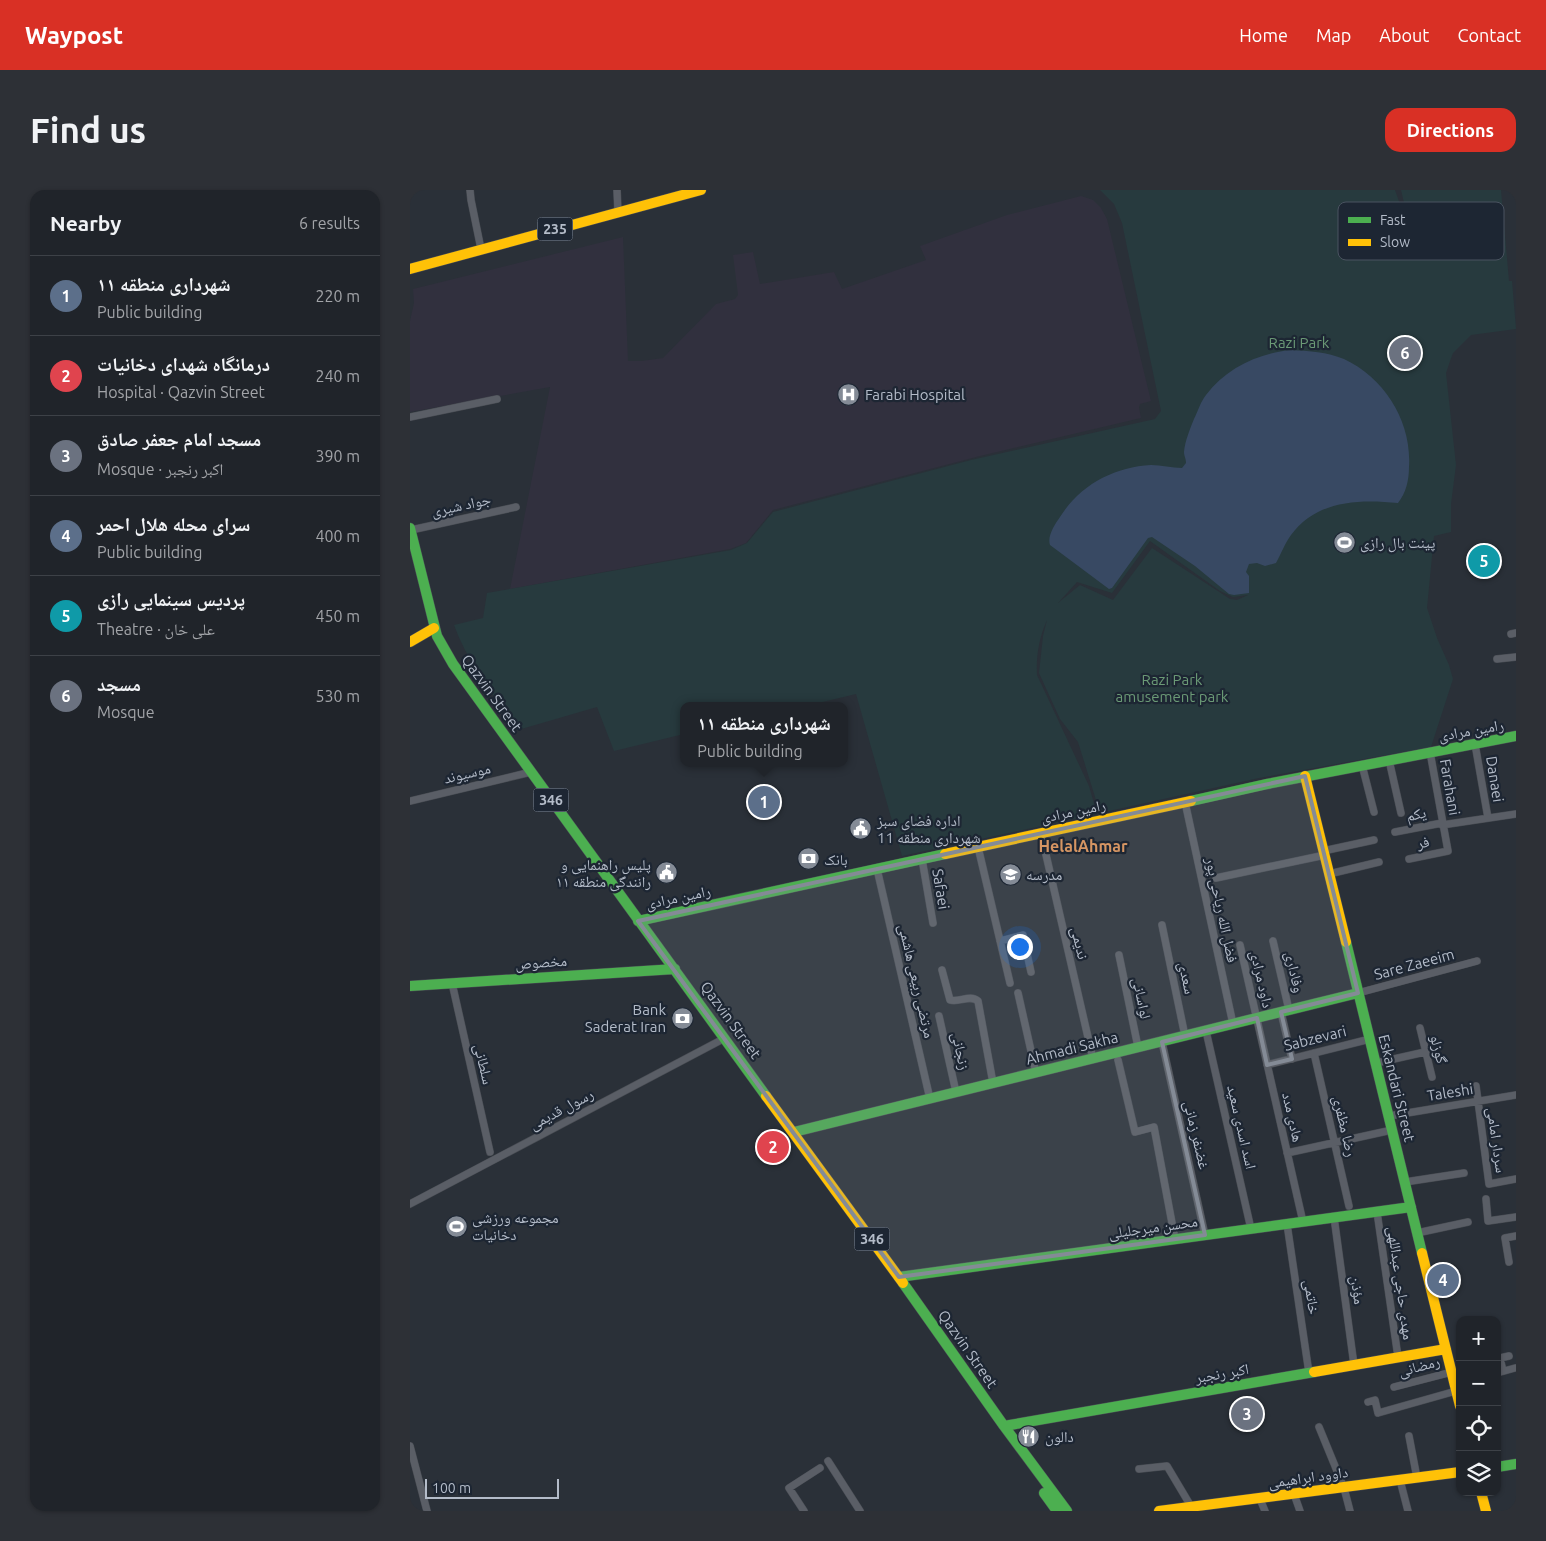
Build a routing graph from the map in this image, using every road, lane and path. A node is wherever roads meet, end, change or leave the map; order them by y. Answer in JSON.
{"nodes":[{"id":1,"x":470,"y":190,"type":"edge"},
{"id":2,"x":617,"y":190,"type":"edge"},
{"id":3,"x":700,"y":190,"type":"edge"},
{"id":4,"x":618,"y":212,"type":"junction"},
{"id":5,"x":482,"y":249,"type":"junction"},
{"id":6,"x":411,"y":271,"type":"edge"},
{"id":7,"x":497,"y":399,"type":"dead end"},
{"id":8,"x":410,"y":417,"type":"edge"},
{"id":9,"x":516,"y":507,"type":"dead end"},
{"id":10,"x":410,"y":529,"type":"edge"},
{"id":11,"x":434,"y":628,"type":"junction"},
{"id":12,"x":410,"y":642,"type":"edge"},
{"id":13,"x":1516,"y":657,"type":"edge"},
{"id":14,"x":1497,"y":659,"type":"dead end"},
{"id":15,"x":1516,"y":736,"type":"edge"},
{"id":16,"x":1475,"y":744,"type":"junction"},
{"id":17,"x":1430,"y":752,"type":"junction"},
{"id":18,"x":1390,"y":760,"type":"junction"},
{"id":19,"x":1362,"y":765,"type":"junction"},
{"id":20,"x":531,"y":772,"type":"junction"},
{"id":21,"x":1305,"y":776,"type":"junction"},
{"id":22,"x":410,"y":801,"type":"edge"},
{"id":23,"x":1185,"y":802,"type":"junction"},
{"id":24,"x":1374,"y":812,"type":"dead end"},
{"id":25,"x":1401,"y":814,"type":"dead end"},
{"id":26,"x":1516,"y":814,"type":"edge"},
{"id":27,"x":1488,"y":818,"type":"junction"},
{"id":28,"x":1442,"y":824,"type":"junction"},
{"id":29,"x":1395,"y":832,"type":"dead end"},
{"id":30,"x":1041,"y":833,"type":"junction"},
{"id":31,"x":1374,"y":840,"type":"dead end"},
{"id":32,"x":978,"y":847,"type":"junction"},
{"id":33,"x":1324,"y":853,"type":"junction"},
{"id":34,"x":922,"y":859,"type":"junction"},
{"id":35,"x":1409,"y":860,"type":"dead end"},
{"id":36,"x":1378,"y":862,"type":"dead end"},
{"id":37,"x":877,"y":869,"type":"junction"},
{"id":38,"x":1329,"y":874,"type":"junction"},
{"id":39,"x":1216,"y":878,"type":"dead end"},
{"id":40,"x":638,"y":921,"type":"junction"},
{"id":41,"x":933,"y":923,"type":"dead end"},
{"id":42,"x":1162,"y":925,"type":"dead end"},
{"id":43,"x":1000,"y":941,"type":"junction"},
{"id":44,"x":1273,"y":941,"type":"dead end"},
{"id":45,"x":1240,"y":945,"type":"dead end"},
{"id":46,"x":1119,"y":955,"type":"dead end"},
{"id":47,"x":1477,"y":962,"type":"dead end"},
{"id":48,"x":675,"y":969,"type":"junction"},
{"id":49,"x":942,"y":970,"type":"dead end"},
{"id":50,"x":1032,"y":972,"type":"dead end"},
{"id":51,"x":452,"y":983,"type":"junction"},
{"id":52,"x":1010,"y":983,"type":"dead end"},
{"id":53,"x":410,"y":986,"type":"edge"},
{"id":54,"x":1018,"y":993,"type":"dead end"},
{"id":55,"x":1358,"y":993,"type":"junction"},
{"id":56,"x":1285,"y":1011,"type":"junction"},
{"id":57,"x":939,"y":1016,"type":"dead end"},
{"id":58,"x":1257,"y":1018,"type":"junction"},
{"id":59,"x":1233,"y":1024,"type":"junction"},
{"id":60,"x":1420,"y":1028,"type":"dead end"},
{"id":61,"x":1206,"y":1031,"type":"junction"},
{"id":62,"x":1185,"y":1036,"type":"junction"},
{"id":63,"x":725,"y":1038,"type":"junction"},
{"id":64,"x":1370,"y":1039,"type":"junction"},
{"id":65,"x":1162,"y":1042,"type":"junction"},
{"id":66,"x":1138,"y":1047,"type":"junction"},
{"id":67,"x":1426,"y":1052,"type":"junction"},
{"id":68,"x":1314,"y":1053,"type":"junction"},
{"id":69,"x":1092,"y":1059,"type":"junction"},
{"id":70,"x":1292,"y":1059,"type":"junction"},
{"id":71,"x":1118,"y":1060,"type":"dead end"},
{"id":72,"x":1376,"y":1064,"type":"junction"},
{"id":73,"x":1268,"y":1065,"type":"junction"},
{"id":74,"x":1036,"y":1073,"type":"junction"},
{"id":75,"x":1432,"y":1077,"type":"dead end"},
{"id":76,"x":993,"y":1083,"type":"junction"},
{"id":77,"x":1476,"y":1086,"type":"dead end"},
{"id":78,"x":956,"y":1092,"type":"junction"},
{"id":79,"x":1516,"y":1095,"type":"edge"},
{"id":80,"x":930,"y":1098,"type":"junction"},
{"id":81,"x":1478,"y":1101,"type":"junction"},
{"id":82,"x":1389,"y":1116,"type":"junction"},
{"id":83,"x":1392,"y":1130,"type":"junction"},
{"id":84,"x":794,"y":1132,"type":"junction"},
{"id":85,"x":1335,"y":1143,"type":"junction"},
{"id":86,"x":490,"y":1152,"type":"dead end"},
{"id":87,"x":1287,"y":1153,"type":"junction"},
{"id":88,"x":1464,"y":1174,"type":"dead end"},
{"id":89,"x":1516,"y":1179,"type":"edge"},
{"id":90,"x":1405,"y":1182,"type":"junction"},
{"id":91,"x":1486,"y":1199,"type":"dead end"},
{"id":92,"x":410,"y":1204,"type":"edge"},
{"id":93,"x":1349,"y":1206,"type":"dead end"},
{"id":94,"x":1411,"y":1207,"type":"junction"},
{"id":95,"x":1377,"y":1212,"type":"junction"},
{"id":96,"x":1516,"y":1217,"type":"edge"},
{"id":97,"x":1334,"y":1218,"type":"junction"},
{"id":98,"x":1303,"y":1222,"type":"junction"},
{"id":99,"x":1468,"y":1222,"type":"dead end"},
{"id":100,"x":1287,"y":1224,"type":"junction"},
{"id":101,"x":1251,"y":1229,"type":"junction"},
{"id":102,"x":1417,"y":1232,"type":"junction"},
{"id":103,"x":1205,"y":1235,"type":"junction"},
{"id":104,"x":1516,"y":1236,"type":"edge"},
{"id":105,"x":1176,"y":1239,"type":"junction"},
{"id":106,"x":1508,"y":1262,"type":"dead end"},
{"id":107,"x":899,"y":1277,"type":"junction"},
{"id":108,"x":1446,"y":1349,"type":"junction"},
{"id":109,"x":1509,"y":1356,"type":"dead end"},
{"id":110,"x":1398,"y":1358,"type":"junction"},
{"id":111,"x":1500,"y":1361,"type":"edge"},
{"id":112,"x":1354,"y":1365,"type":"junction"},
{"id":113,"x":1515,"y":1368,"type":"edge"},
{"id":114,"x":1452,"y":1372,"type":"junction"},
{"id":115,"x":1501,"y":1372,"type":"edge"},
{"id":116,"x":1309,"y":1373,"type":"junction"},
{"id":117,"x":1456,"y":1383,"type":"edge"},
{"id":118,"x":1456,"y":1386,"type":"edge"},
{"id":119,"x":1394,"y":1387,"type":"dead end"},
{"id":120,"x":1368,"y":1402,"type":"dead end"},
{"id":121,"x":1004,"y":1426,"type":"junction"},
{"id":122,"x":1319,"y":1427,"type":"dead end"},
{"id":123,"x":1409,"y":1436,"type":"dead end"},
{"id":124,"x":410,"y":1446,"type":"edge"},
{"id":125,"x":828,"y":1461,"type":"dead end"},
{"id":126,"x":1516,"y":1464,"type":"edge"},
{"id":127,"x":1501,"y":1466,"type":"edge"},
{"id":128,"x":820,"y":1468,"type":"dead end"},
{"id":129,"x":1139,"y":1469,"type":"dead end"},
{"id":130,"x":1456,"y":1473,"type":"edge"},
{"id":131,"x":1416,"y":1478,"type":"junction"},
{"id":132,"x":1400,"y":1480,"type":"junction"},
{"id":133,"x":1344,"y":1488,"type":"junction"},
{"id":134,"x":1294,"y":1494,"type":"junction"},
{"id":135,"x":1482,"y":1496,"type":"edge"},
{"id":136,"x":1260,"y":1499,"type":"junction"},
{"id":137,"x":1192,"y":1508,"type":"junction"},
{"id":138,"x":1215,"y":1508,"type":"edge"},
{"id":139,"x":427,"y":1511,"type":"edge"},
{"id":140,"x":804,"y":1511,"type":"edge"},
{"id":141,"x":860,"y":1511,"type":"edge"},
{"id":142,"x":1064,"y":1511,"type":"edge"},
{"id":143,"x":1159,"y":1511,"type":"edge"},
{"id":144,"x":1265,"y":1511,"type":"edge"},
{"id":145,"x":1300,"y":1511,"type":"edge"},
{"id":146,"x":1350,"y":1511,"type":"edge"},
{"id":147,"x":1408,"y":1511,"type":"edge"},
{"id":148,"x":1486,"y":1511,"type":"edge"}],
"edges":[{"from":1,"to":5,"type":"street"},
{"from":2,"to":4,"type":"street"},
{"from":3,"to":4,"type":"street","number":"235"},
{"from":4,"to":5,"type":"street","number":"235"},
{"from":5,"to":6,"type":"street","number":"235"},
{"from":7,"to":8,"type":"street"},
{"from":9,"to":10,"type":"street","name":"جواد شیری"},
{"from":10,"to":11,"type":"street","name":"Qazvin Street","number":"346"},
{"from":11,"to":12,"type":"street"},
{"from":11,"to":20,"type":"street","name":"Qazvin Street","number":"346"},
{"from":13,"to":14,"type":"street"},
{"from":15,"to":16,"type":"street","name":"رامین مرادی"},
{"from":16,"to":17,"type":"street","name":"رامین مرادی"},
{"from":16,"to":27,"type":"street","name":"Danaei"},
{"from":17,"to":18,"type":"street","name":"رامین مرادی"},
{"from":17,"to":28,"type":"street","name":"Farahani"},
{"from":18,"to":19,"type":"street","name":"رامین مرادی"},
{"from":18,"to":25,"type":"street"},
{"from":19,"to":21,"type":"street","name":"رامین مرادی"},
{"from":19,"to":24,"type":"street"},
{"from":20,"to":22,"type":"street","name":"موسیوند"},
{"from":20,"to":40,"type":"street","name":"Qazvin Street","number":"346"},
{"from":21,"to":23,"type":"street","name":"رامین مرادی"},
{"from":21,"to":33,"type":"street","name":"Eskandari Street"},
{"from":23,"to":30,"type":"street","name":"رامین مرادی"},
{"from":23,"to":59,"type":"street","name":"فضل الله ریاحی پور"},
{"from":26,"to":27,"type":"street","name":"یکم"},
{"from":27,"to":28,"type":"street","name":"یکم"},
{"from":28,"to":29,"type":"street","name":"یکم"},
{"from":28,"to":35,"type":"street","name":"فر"},
{"from":30,"to":32,"type":"street","name":"رامین مرادی"},
{"from":30,"to":69,"type":"street","name":"ندیمی"},
{"from":31,"to":33,"type":"street"},
{"from":32,"to":34,"type":"street","name":"رامین مرادی"},
{"from":32,"to":43,"type":"street"},
{"from":33,"to":38,"type":"street","name":"Eskandari Street"},
{"from":33,"to":39,"type":"street"},
{"from":34,"to":37,"type":"street","name":"رامین مرادی"},
{"from":34,"to":41,"type":"street","name":"Safaei"},
{"from":36,"to":38,"type":"street"},
{"from":37,"to":40,"type":"street","name":"رامین مرادی"},
{"from":37,"to":80,"type":"street","name":"مرتضی ربیعی هاشمی"},
{"from":38,"to":55,"type":"street","name":"Eskandari Street"},
{"from":40,"to":48,"type":"street","name":"Qazvin Street","number":"346"},
{"from":42,"to":62,"type":"street","name":"سعدی"},
{"from":43,"to":50,"type":"street"},
{"from":43,"to":52,"type":"street"},
{"from":44,"to":56,"type":"street","name":"وفاداری"},
{"from":45,"to":58,"type":"street","name":"داود مرادی"},
{"from":46,"to":66,"type":"street","name":"لواسانی"},
{"from":47,"to":55,"type":"street","name":"Sare Zaeeim"},
{"from":48,"to":51,"type":"street","name":"مخصوص"},
{"from":48,"to":63,"type":"street","name":"Qazvin Street","number":"346"},
{"from":49,"to":76,"type":"street"},
{"from":51,"to":53,"type":"street","name":"مخصوص"},
{"from":51,"to":86,"type":"street","name":"سلطانی"},
{"from":54,"to":74,"type":"street"},
{"from":55,"to":56,"type":"street","name":"Ahmadi Sakha"},
{"from":55,"to":64,"type":"street","name":"Eskandari Street"},
{"from":56,"to":58,"type":"street","name":"Ahmadi Sakha"},
{"from":56,"to":70,"type":"street","name":"وفاداری"},
{"from":57,"to":78,"type":"street","name":"زنجانی"},
{"from":58,"to":59,"type":"street","name":"Ahmadi Sakha"},
{"from":58,"to":73,"type":"street","name":"هادی مدد"},
{"from":59,"to":61,"type":"street","name":"Ahmadi Sakha"},
{"from":60,"to":67,"type":"street","name":"گوزلو"},
{"from":61,"to":62,"type":"street","name":"Ahmadi Sakha"},
{"from":61,"to":101,"type":"street","name":"اسد اسدی سعید"},
{"from":62,"to":65,"type":"street","name":"Ahmadi Sakha"},
{"from":63,"to":84,"type":"street","name":"Qazvin Street","number":"346"},
{"from":63,"to":92,"type":"street","name":"رسول قدیمی"},
{"from":64,"to":68,"type":"street","name":"Sabzevari"},
{"from":64,"to":72,"type":"street","name":"Eskandari Street"},
{"from":65,"to":66,"type":"street","name":"Ahmadi Sakha"},
{"from":65,"to":103,"type":"street","name":"غضنفر زمانی"},
{"from":66,"to":69,"type":"street","name":"Ahmadi Sakha"},
{"from":67,"to":72,"type":"street"},
{"from":67,"to":75,"type":"street","name":"گوزلو"},
{"from":68,"to":70,"type":"street","name":"Sabzevari"},
{"from":68,"to":85,"type":"street","name":"رضا مظفری"},
{"from":69,"to":74,"type":"street","name":"Ahmadi Sakha"},
{"from":70,"to":73,"type":"street","name":"Sabzevari"},
{"from":71,"to":105,"type":"street"},
{"from":72,"to":82,"type":"street","name":"Eskandari Street"},
{"from":73,"to":87,"type":"street","name":"هادی مدد"},
{"from":74,"to":76,"type":"street","name":"Ahmadi Sakha"},
{"from":76,"to":78,"type":"street","name":"Ahmadi Sakha"},
{"from":77,"to":81,"type":"street","name":"سردار امامی"},
{"from":78,"to":80,"type":"street","name":"Ahmadi Sakha"},
{"from":79,"to":81,"type":"street","name":"Taleshi"},
{"from":80,"to":84,"type":"street","name":"Ahmadi Sakha"},
{"from":81,"to":82,"type":"street","name":"Taleshi"},
{"from":81,"to":89,"type":"street","name":"سردار امامی"},
{"from":82,"to":83,"type":"street","name":"Eskandari Street"},
{"from":83,"to":85,"type":"street"},
{"from":83,"to":90,"type":"street","name":"Eskandari Street"},
{"from":84,"to":107,"type":"street","name":"Qazvin Street","number":"346"},
{"from":85,"to":87,"type":"street"},
{"from":85,"to":93,"type":"street","name":"رضا مظفری"},
{"from":87,"to":98,"type":"street","name":"هادی مدد"},
{"from":88,"to":90,"type":"street"},
{"from":90,"to":94,"type":"street","name":"Eskandari Street"},
{"from":91,"to":96,"type":"street"},
{"from":94,"to":95,"type":"street","name":"محسن میرجلیلی"},
{"from":94,"to":102,"type":"street","name":"Eskandari Street"},
{"from":95,"to":97,"type":"street","name":"محسن میرجلیلی"},
{"from":95,"to":110,"type":"street","name":"مهدی حاجی عبداللهی"},
{"from":97,"to":98,"type":"street","name":"محسن میرجلیلی"},
{"from":97,"to":112,"type":"street","name":"مؤذن"},
{"from":98,"to":100,"type":"street","name":"محسن میرجلیلی"},
{"from":99,"to":102,"type":"street"},
{"from":100,"to":101,"type":"street","name":"محسن میرجلیلی"},
{"from":100,"to":116,"type":"street","name":"خاتمی"},
{"from":101,"to":103,"type":"street","name":"محسن میرجلیلی"},
{"from":102,"to":108,"type":"street","name":"Eskandari Street"},
{"from":103,"to":105,"type":"street","name":"محسن میرجلیلی"},
{"from":104,"to":106,"type":"street"},
{"from":105,"to":107,"type":"street","name":"محسن میرجلیلی"},
{"from":107,"to":121,"type":"street","name":"Qazvin Street","number":"346"},
{"from":108,"to":110,"type":"street","name":"اکبر رنجبر"},
{"from":108,"to":114,"type":"street","name":"Eskandari Street"},
{"from":109,"to":111,"type":"street"},
{"from":110,"to":112,"type":"street","name":"اکبر رنجبر"},
{"from":112,"to":116,"type":"street","name":"اکبر رنجبر"},
{"from":113,"to":115,"type":"street"},
{"from":114,"to":117,"type":"street","name":"Eskandari Street"},
{"from":114,"to":119,"type":"street","name":"رمضانی"},
{"from":116,"to":121,"type":"street","name":"اکبر رنجبر"},
{"from":118,"to":120,"type":"street"},
{"from":121,"to":142,"type":"street","name":"Qazvin Street","number":"346"},
{"from":122,"to":133,"type":"street"},
{"from":123,"to":131,"type":"street"},
{"from":124,"to":139,"type":"street"},
{"from":125,"to":141,"type":"street"},
{"from":126,"to":127,"type":"street"},
{"from":128,"to":140,"type":"street"},
{"from":129,"to":137,"type":"street"},
{"from":130,"to":131,"type":"street","name":"داوود ابراهیمی"},
{"from":131,"to":132,"type":"street","name":"داوود ابراهیمی"},
{"from":132,"to":133,"type":"street","name":"داوود ابراهیمی"},
{"from":132,"to":147,"type":"street"},
{"from":133,"to":134,"type":"street","name":"داوود ابراهیمی"},
{"from":133,"to":146,"type":"street"},
{"from":134,"to":136,"type":"street","name":"داوود ابراهیمی"},
{"from":134,"to":145,"type":"street"},
{"from":135,"to":148,"type":"street"},
{"from":136,"to":138,"type":"street","name":"داوود ابراهیمی"},
{"from":136,"to":144,"type":"street"},
{"from":137,"to":138,"type":"street","name":"داوود ابراهیمی"},
{"from":137,"to":143,"type":"street","name":"داوود ابراهیمی"}]}
